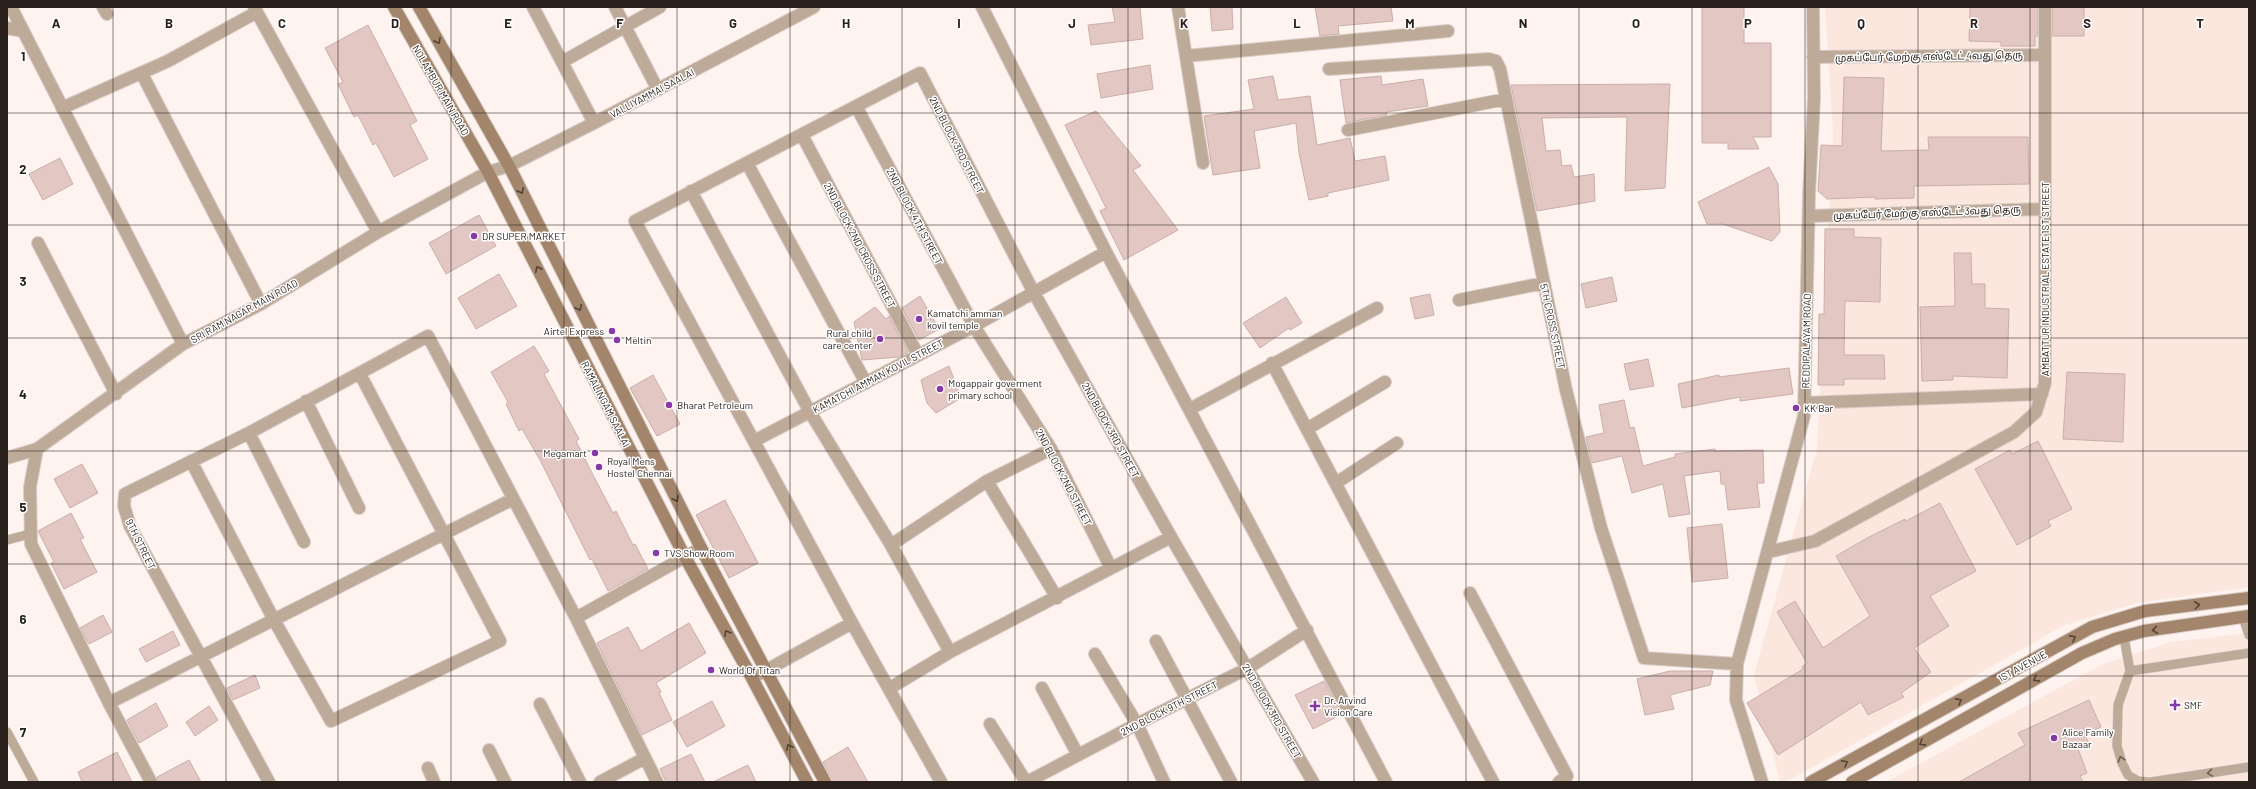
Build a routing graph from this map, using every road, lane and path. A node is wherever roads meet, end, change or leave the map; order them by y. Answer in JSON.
{"nodes":[{"id":1,"x":11,"y":7,"type":"edge"},
{"id":2,"x":394,"y":7,"type":"edge"},
{"id":3,"x":418,"y":7,"type":"edge"},
{"id":4,"x":533,"y":7,"type":"edge"},
{"id":5,"x":615,"y":7,"type":"edge"},
{"id":6,"x":660,"y":7,"type":"edge"},
{"id":7,"x":814,"y":7,"type":"edge"},
{"id":8,"x":982,"y":7,"type":"edge"},
{"id":9,"x":1178,"y":7,"type":"edge"},
{"id":10,"x":1813,"y":7,"type":"edge"},
{"id":11,"x":2045,"y":7,"type":"edge"},
{"id":12,"x":255,"y":10,"type":"edge"},
{"id":13,"x":624,"y":26,"type":"junction"},
{"id":14,"x":7,"y":28,"type":"edge"},
{"id":15,"x":23,"y":31,"type":"junction"},
{"id":16,"x":1448,"y":31,"type":"dead end"},
{"id":17,"x":2045,"y":55,"type":"junction"},
{"id":18,"x":1186,"y":56,"type":"junction"},
{"id":19,"x":1813,"y":57,"type":"junction"},
{"id":20,"x":562,"y":62,"type":"junction"},
{"id":21,"x":1329,"y":69,"type":"dead end"},
{"id":22,"x":142,"y":74,"type":"junction"},
{"id":23,"x":658,"y":90,"type":"junction"},
{"id":24,"x":1506,"y":99,"type":"junction"},
{"id":25,"x":856,"y":106,"type":"junction"},
{"id":26,"x":62,"y":108,"type":"junction"},
{"id":27,"x":594,"y":123,"type":"junction"},
{"id":28,"x":1348,"y":130,"type":"dead end"},
{"id":29,"x":802,"y":135,"type":"junction"},
{"id":30,"x":747,"y":163,"type":"junction"},
{"id":31,"x":1203,"y":163,"type":"dead end"},
{"id":32,"x":509,"y":166,"type":"junction"},
{"id":33,"x":488,"y":172,"type":"junction"},
{"id":34,"x":692,"y":191,"type":"junction"},
{"id":35,"x":2045,"y":208,"type":"junction"},
{"id":36,"x":1809,"y":216,"type":"junction"},
{"id":37,"x":378,"y":232,"type":"junction"},
{"id":38,"x":38,"y":243,"type":"dead end"},
{"id":39,"x":1106,"y":252,"type":"junction"},
{"id":40,"x":1544,"y":283,"type":"junction"},
{"id":41,"x":1034,"y":292,"type":"junction"},
{"id":42,"x":1459,"y":300,"type":"dead end"},
{"id":43,"x":261,"y":304,"type":"junction"},
{"id":44,"x":1377,"y":308,"type":"dead end"},
{"id":45,"x":974,"y":326,"type":"junction"},
{"id":46,"x":183,"y":344,"type":"junction"},
{"id":47,"x":918,"y":355,"type":"junction"},
{"id":48,"x":1272,"y":363,"type":"junction"},
{"id":49,"x":360,"y":374,"type":"junction"},
{"id":50,"x":1385,"y":382,"type":"dead end"},
{"id":51,"x":866,"y":383,"type":"junction"},
{"id":52,"x":116,"y":394,"type":"junction"},
{"id":53,"x":2042,"y":394,"type":"junction"},
{"id":54,"x":306,"y":401,"type":"junction"},
{"id":55,"x":1804,"y":403,"type":"junction"},
{"id":56,"x":1190,"y":409,"type":"junction"},
{"id":57,"x":810,"y":412,"type":"junction"},
{"id":58,"x":638,"y":425,"type":"junction"},
{"id":59,"x":1307,"y":429,"type":"junction"},
{"id":60,"x":249,"y":433,"type":"junction"},
{"id":61,"x":622,"y":435,"type":"junction"},
{"id":62,"x":754,"y":441,"type":"junction"},
{"id":63,"x":1397,"y":443,"type":"dead end"},
{"id":64,"x":1051,"y":448,"type":"junction"},
{"id":65,"x":36,"y":449,"type":"junction"},
{"id":66,"x":7,"y":458,"type":"edge"},
{"id":67,"x":191,"y":461,"type":"junction"},
{"id":68,"x":988,"y":481,"type":"junction"},
{"id":69,"x":1336,"y":483,"type":"junction"},
{"id":70,"x":512,"y":499,"type":"junction"},
{"id":71,"x":359,"y":508,"type":"dead end"},
{"id":72,"x":30,"y":534,"type":"junction"},
{"id":73,"x":444,"y":534,"type":"junction"},
{"id":74,"x":1171,"y":537,"type":"junction"},
{"id":75,"x":7,"y":540,"type":"edge"},
{"id":76,"x":304,"y":542,"type":"dead end"},
{"id":77,"x":892,"y":545,"type":"junction"},
{"id":78,"x":701,"y":548,"type":"junction"},
{"id":79,"x":1768,"y":552,"type":"junction"},
{"id":80,"x":685,"y":557,"type":"junction"},
{"id":81,"x":1111,"y":568,"type":"junction"},
{"id":82,"x":1470,"y":593,"type":"dead end"},
{"id":83,"x":1056,"y":598,"type":"junction"},
{"id":84,"x":2249,"y":598,"type":"edge"},
{"id":85,"x":2246,"y":617,"type":"edge"},
{"id":86,"x":576,"y":618,"type":"junction"},
{"id":87,"x":274,"y":620,"type":"junction"},
{"id":88,"x":852,"y":623,"type":"junction"},
{"id":89,"x":1307,"y":630,"type":"junction"},
{"id":90,"x":2249,"y":635,"type":"edge"},
{"id":91,"x":2124,"y":637,"type":"junction"},
{"id":92,"x":1156,"y":641,"type":"dead end"},
{"id":93,"x":950,"y":652,"type":"junction"},
{"id":94,"x":2249,"y":653,"type":"edge"},
{"id":95,"x":1095,"y":654,"type":"dead end"},
{"id":96,"x":202,"y":656,"type":"junction"},
{"id":97,"x":1737,"y":664,"type":"junction"},
{"id":98,"x":1248,"y":668,"type":"junction"},
{"id":99,"x":766,"y":669,"type":"junction"},
{"id":100,"x":2130,"y":671,"type":"junction"},
{"id":101,"x":752,"y":678,"type":"junction"},
{"id":102,"x":890,"y":688,"type":"junction"},
{"id":103,"x":1042,"y":688,"type":"dead end"},
{"id":104,"x":1187,"y":698,"type":"junction"},
{"id":105,"x":109,"y":703,"type":"junction"},
{"id":106,"x":540,"y":704,"type":"dead end"},
{"id":107,"x":990,"y":724,"type":"dead end"},
{"id":108,"x":1137,"y":724,"type":"junction"},
{"id":109,"x":7,"y":732,"type":"edge"},
{"id":110,"x":489,"y":750,"type":"dead end"},
{"id":111,"x":1078,"y":755,"type":"junction"},
{"id":112,"x":645,"y":758,"type":"junction"},
{"id":113,"x":2249,"y":766,"type":"edge"},
{"id":114,"x":428,"y":768,"type":"dead end"},
{"id":115,"x":34,"y":782,"type":"edge"},
{"id":116,"x":151,"y":782,"type":"edge"},
{"id":117,"x":269,"y":782,"type":"edge"},
{"id":118,"x":434,"y":782,"type":"edge"},
{"id":119,"x":505,"y":782,"type":"edge"},
{"id":120,"x":580,"y":782,"type":"edge"},
{"id":121,"x":600,"y":782,"type":"edge"},
{"id":122,"x":657,"y":782,"type":"edge"},
{"id":123,"x":806,"y":782,"type":"edge"},
{"id":124,"x":825,"y":782,"type":"edge"},
{"id":125,"x":941,"y":782,"type":"edge"},
{"id":126,"x":1027,"y":782,"type":"edge"},
{"id":127,"x":1164,"y":782,"type":"edge"},
{"id":128,"x":1231,"y":782,"type":"edge"},
{"id":129,"x":1313,"y":782,"type":"edge"},
{"id":130,"x":1386,"y":782,"type":"edge"},
{"id":131,"x":1493,"y":782,"type":"edge"},
{"id":132,"x":1559,"y":782,"type":"edge"},
{"id":133,"x":1762,"y":782,"type":"edge"},
{"id":134,"x":1811,"y":782,"type":"edge"},
{"id":135,"x":1852,"y":782,"type":"edge"},
{"id":136,"x":2149,"y":782,"type":"edge"}],
"edges":[{"from":1,"to":15,"type":"street"},
{"from":2,"to":33,"type":"main road","name":"NOLAMBUR MAIN ROAD"},
{"from":3,"to":32,"type":"main road","one_way":true},
{"from":4,"to":20,"type":"street"},
{"from":5,"to":13,"type":"street"},
{"from":6,"to":13,"type":"street"},
{"from":7,"to":23,"type":"street","name":"VALLIYAMMAI SAALAI"},
{"from":8,"to":39,"type":"street"},
{"from":9,"to":18,"type":"street"},
{"from":10,"to":19,"type":"street","name":"REDDIPALAYAM ROAD"},
{"from":11,"to":17,"type":"street","name":"AMBATTUR INDUSTRIAL ESTATE 1ST STREET"},
{"from":12,"to":22,"type":"street"},
{"from":12,"to":37,"type":"street"},
{"from":13,"to":20,"type":"street"},
{"from":13,"to":23,"type":"street"},
{"from":14,"to":15,"type":"street"},
{"from":15,"to":26,"type":"street"},
{"from":16,"to":18,"type":"street"},
{"from":17,"to":19,"type":"street","name":"முகப்பேர் மேற்கு எஸ்டேட் 4வது தெரு"},
{"from":17,"to":35,"type":"street","name":"AMBATTUR INDUSTRIAL ESTATE 1ST STREET"},
{"from":18,"to":31,"type":"street"},
{"from":19,"to":36,"type":"street","name":"REDDIPALAYAM ROAD"},
{"from":20,"to":27,"type":"street"},
{"from":21,"to":24,"type":"street","name":"5TH CROSS STREET"},
{"from":22,"to":26,"type":"street"},
{"from":22,"to":43,"type":"street"},
{"from":23,"to":27,"type":"street","name":"VALLIYAMMAI SAALAI"},
{"from":24,"to":28,"type":"street"},
{"from":24,"to":40,"type":"street","name":"5TH CROSS STREET"},
{"from":25,"to":29,"type":"street"},
{"from":25,"to":41,"type":"street","name":"2ND BLOCK 3RD STREET"},
{"from":25,"to":45,"type":"street","name":"2ND BLOCK 4TH STREET"},
{"from":26,"to":46,"type":"street"},
{"from":27,"to":32,"type":"street","name":"VALLIYAMMAI SAALAI"},
{"from":29,"to":30,"type":"street"},
{"from":29,"to":47,"type":"street","name":"2ND BLOCK 2ND CROSS STREET"},
{"from":30,"to":34,"type":"street"},
{"from":30,"to":51,"type":"street"},
{"from":32,"to":33,"type":"street","name":"VALLIYAMMAI SAALAI"},
{"from":32,"to":58,"type":"main road","one_way":true},
{"from":33,"to":37,"type":"street","name":"SRI RAM NAGAR MAIN ROAD"},
{"from":61,"to":33,"type":"main road","name":"RAMALINGAM SAALAI","one_way":true},
{"from":34,"to":57,"type":"street"},
{"from":34,"to":62,"type":"street"},
{"from":35,"to":36,"type":"street","name":"முகப்பேர் மேற்கு எஸ்டேட் 3வது தெரு"},
{"from":35,"to":53,"type":"street","name":"AMBATTUR INDUSTRIAL ESTATE 1ST STREET"},
{"from":36,"to":55,"type":"street","name":"REDDIPALAYAM ROAD"},
{"from":37,"to":43,"type":"street","name":"SRI RAM NAGAR MAIN ROAD"},
{"from":38,"to":52,"type":"street"},
{"from":39,"to":41,"type":"street","name":"KAMATCHI AMMAN KOVIL STREET"},
{"from":39,"to":56,"type":"street"},
{"from":40,"to":42,"type":"street"},
{"from":40,"to":97,"type":"street","name":"5TH CROSS STREET"},
{"from":41,"to":45,"type":"street","name":"KAMATCHI AMMAN KOVIL STREET"},
{"from":41,"to":74,"type":"street","name":"2ND BLOCK 3RD STREET"},
{"from":43,"to":46,"type":"street","name":"SRI RAM NAGAR MAIN ROAD"},
{"from":44,"to":48,"type":"street"},
{"from":45,"to":47,"type":"street","name":"KAMATCHI AMMAN KOVIL STREET"},
{"from":45,"to":64,"type":"street","name":"2ND BLOCK 2ND STREET"},
{"from":46,"to":52,"type":"street","name":"SRI RAM NAGAR MAIN ROAD"},
{"from":47,"to":51,"type":"street","name":"KAMATCHI AMMAN KOVIL STREET"},
{"from":48,"to":56,"type":"street"},
{"from":48,"to":59,"type":"street"},
{"from":49,"to":54,"type":"street"},
{"from":49,"to":70,"type":"street"},
{"from":49,"to":73,"type":"street"},
{"from":50,"to":59,"type":"street"},
{"from":51,"to":57,"type":"street","name":"KAMATCHI AMMAN KOVIL STREET"},
{"from":52,"to":65,"type":"street","name":"SRI RAM NAGAR MAIN ROAD"},
{"from":53,"to":55,"type":"street"},
{"from":53,"to":79,"type":"street","name":"AMBATTUR INDUSTRIAL ESTATE 1ST STREET"},
{"from":54,"to":60,"type":"street"},
{"from":54,"to":71,"type":"street"},
{"from":55,"to":79,"type":"street","name":"REDDIPALAYAM ROAD"},
{"from":56,"to":89,"type":"street"},
{"from":57,"to":62,"type":"street","name":"KAMATCHI AMMAN KOVIL STREET"},
{"from":57,"to":77,"type":"street"},
{"from":58,"to":61,"type":"main road"},
{"from":58,"to":78,"type":"main road","one_way":true},
{"from":59,"to":69,"type":"street"},
{"from":60,"to":67,"type":"street"},
{"from":60,"to":76,"type":"street"},
{"from":61,"to":80,"type":"main road","name":"RAMALINGAM SAALAI"},
{"from":62,"to":88,"type":"street"},
{"from":63,"to":69,"type":"street"},
{"from":64,"to":68,"type":"street"},
{"from":64,"to":81,"type":"street","name":"2ND BLOCK 2ND STREET"},
{"from":65,"to":66,"type":"street","name":"SRI RAM NAGAR MAIN ROAD"},
{"from":65,"to":72,"type":"street"},
{"from":67,"to":87,"type":"street"},
{"from":67,"to":96,"type":"street","name":"9TH STREET"},
{"from":68,"to":77,"type":"street"},
{"from":68,"to":83,"type":"street"},
{"from":69,"to":131,"type":"street"},
{"from":70,"to":73,"type":"street"},
{"from":70,"to":86,"type":"street"},
{"from":72,"to":75,"type":"lane"},
{"from":72,"to":105,"type":"street"},
{"from":73,"to":87,"type":"street"},
{"from":73,"to":87,"type":"street"},
{"from":74,"to":81,"type":"street"},
{"from":74,"to":98,"type":"street","name":"2ND BLOCK 3RD STREET"},
{"from":77,"to":93,"type":"street"},
{"from":78,"to":80,"type":"street"},
{"from":78,"to":99,"type":"main road"},
{"from":79,"to":97,"type":"street","name":"REDDIPALAYAM ROAD"},
{"from":80,"to":86,"type":"street"},
{"from":101,"to":80,"type":"main road","name":"RAMALINGAM SAALAI","one_way":true},
{"from":81,"to":83,"type":"street"},
{"from":82,"to":132,"type":"street"},
{"from":83,"to":93,"type":"street"},
{"from":134,"to":84,"type":"main road","name":"1ST AVENUE","one_way":true},
{"from":85,"to":90,"type":"lane"},
{"from":85,"to":91,"type":"main road","name":"1ST AVENUE","one_way":true},
{"from":86,"to":112,"type":"street"},
{"from":87,"to":96,"type":"street"},
{"from":88,"to":99,"type":"street"},
{"from":88,"to":102,"type":"street"},
{"from":89,"to":98,"type":"street","name":"2ND BLOCK 9TH STREET"},
{"from":89,"to":130,"type":"street"},
{"from":91,"to":100,"type":"lane"},
{"from":91,"to":135,"type":"main road","name":"1ST AVENUE","one_way":true},
{"from":92,"to":104,"type":"street"},
{"from":93,"to":102,"type":"street"},
{"from":94,"to":100,"type":"lane"},
{"from":95,"to":108,"type":"street"},
{"from":96,"to":105,"type":"street"},
{"from":96,"to":117,"type":"street"},
{"from":97,"to":133,"type":"street","name":"REDDIPALAYAM ROAD"},
{"from":98,"to":104,"type":"street","name":"2ND BLOCK 9TH STREET"},
{"from":98,"to":129,"type":"street","name":"2ND BLOCK 3RD STREET"},
{"from":99,"to":101,"type":"street"},
{"from":99,"to":124,"type":"main road"},
{"from":136,"to":100,"type":"lane","one_way":true},
{"from":123,"to":101,"type":"main road","name":"RAMALINGAM SAALAI","one_way":true},
{"from":102,"to":125,"type":"street"},
{"from":103,"to":111,"type":"street"},
{"from":104,"to":108,"type":"street","name":"2ND BLOCK 9TH STREET"},
{"from":104,"to":128,"type":"street"},
{"from":105,"to":116,"type":"street"},
{"from":106,"to":120,"type":"street"},
{"from":107,"to":126,"type":"street"},
{"from":108,"to":111,"type":"street","name":"2ND BLOCK 9TH STREET"},
{"from":108,"to":127,"type":"street"},
{"from":109,"to":115,"type":"lane"},
{"from":110,"to":119,"type":"street"},
{"from":111,"to":126,"type":"street","name":"2ND BLOCK 9TH STREET"},
{"from":112,"to":121,"type":"street"},
{"from":112,"to":122,"type":"street"},
{"from":113,"to":136,"type":"lane","one_way":true},
{"from":114,"to":118,"type":"street"}]}
